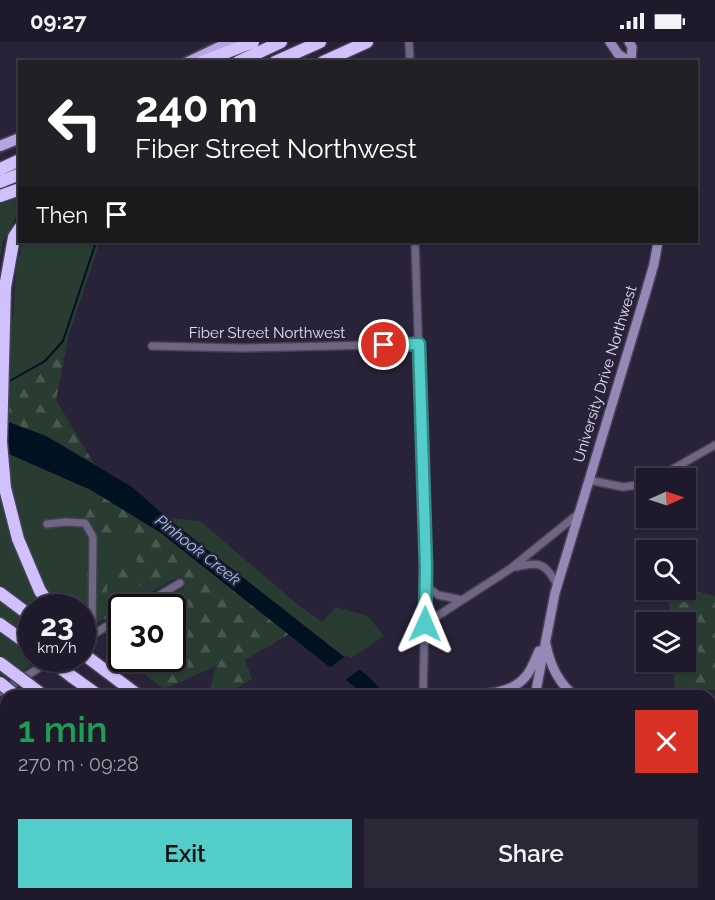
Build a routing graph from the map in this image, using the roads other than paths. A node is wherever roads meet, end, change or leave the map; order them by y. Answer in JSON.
{"nodes":[{"id":1,"x":230,"y":42,"type":"edge"},
{"id":2,"x":253,"y":42,"type":"edge"},
{"id":3,"x":281,"y":42,"type":"edge"},
{"id":4,"x":320,"y":42,"type":"edge"},
{"id":5,"x":326,"y":42,"type":"edge"},
{"id":6,"x":367,"y":42,"type":"edge"},
{"id":7,"x":409,"y":42,"type":"edge"},
{"id":8,"x":610,"y":42,"type":"edge"},
{"id":9,"x":629,"y":42,"type":"edge"},
{"id":10,"x":192,"y":60,"type":"edge"},
{"id":11,"x":207,"y":60,"type":"edge"},
{"id":12,"x":242,"y":60,"type":"edge"},
{"id":13,"x":280,"y":60,"type":"edge"},
{"id":14,"x":299,"y":60,"type":"edge"},
{"id":15,"x":327,"y":60,"type":"edge"},
{"id":16,"x":410,"y":60,"type":"edge"},
{"id":17,"x":628,"y":60,"type":"edge"},
{"id":18,"x":631,"y":60,"type":"edge"},
{"id":19,"x":18,"y":139,"type":"edge"},
{"id":20,"x":0,"y":147,"type":"edge"},
{"id":21,"x":18,"y":161,"type":"edge"},
{"id":22,"x":0,"y":169,"type":"edge"},
{"id":23,"x":18,"y":175,"type":"edge"},
{"id":24,"x":0,"y":182,"type":"edge"},
{"id":25,"x":18,"y":190,"type":"edge"},
{"id":26,"x":0,"y":196,"type":"edge"},
{"id":27,"x":18,"y":231,"type":"edge"},
{"id":28,"x":416,"y":243,"type":"edge"},
{"id":29,"x":658,"y":243,"type":"edge"},
{"id":30,"x":2,"y":317,"type":"edge"},
{"id":31,"x":419,"y":344,"type":"junction"},
{"id":32,"x":152,"y":346,"type":"dead end"},
{"id":33,"x":715,"y":445,"type":"edge"},
{"id":34,"x":675,"y":468,"type":"edge"},
{"id":35,"x":589,"y":480,"type":"junction"},
{"id":36,"x":636,"y":485,"type":"edge"},
{"id":37,"x":578,"y":514,"type":"junction"},
{"id":38,"x":47,"y":524,"type":"dead end"},
{"id":39,"x":510,"y":569,"type":"junction"},
{"id":40,"x":180,"y":583,"type":"dead end"},
{"id":41,"x":426,"y":585,"type":"junction"},
{"id":42,"x":557,"y":585,"type":"junction"},
{"id":43,"x":0,"y":594,"type":"edge"},
{"id":44,"x":42,"y":594,"type":"edge"},
{"id":45,"x":92,"y":594,"type":"edge"},
{"id":46,"x":162,"y":594,"type":"edge"},
{"id":47,"x":462,"y":600,"type":"junction"},
{"id":48,"x":18,"y":607,"type":"edge"},
{"id":49,"x":0,"y":624,"type":"edge"},
{"id":50,"x":425,"y":624,"type":"junction"},
{"id":51,"x":18,"y":637,"type":"edge"},
{"id":52,"x":545,"y":638,"type":"junction"},
{"id":53,"x":96,"y":658,"type":"edge"},
{"id":54,"x":96,"y":662,"type":"edge"},
{"id":55,"x":0,"y":663,"type":"edge"},
{"id":56,"x":106,"y":669,"type":"junction"},
{"id":57,"x":32,"y":672,"type":"edge"},
{"id":58,"x":66,"y":672,"type":"edge"},
{"id":59,"x":71,"y":676,"type":"junction"},
{"id":60,"x":3,"y":690,"type":"edge"},
{"id":61,"x":36,"y":690,"type":"edge"},
{"id":62,"x":86,"y":690,"type":"edge"},
{"id":63,"x":91,"y":690,"type":"edge"},
{"id":64,"x":132,"y":690,"type":"edge"},
{"id":65,"x":423,"y":690,"type":"edge"},
{"id":66,"x":503,"y":690,"type":"edge"},
{"id":67,"x":536,"y":690,"type":"edge"},
{"id":68,"x":568,"y":690,"type":"edge"}],
"edges":[{"from":1,"to":10,"type":"main road"},
{"from":2,"to":11,"type":"highway"},
{"from":3,"to":12,"type":"highway"},
{"from":4,"to":13,"type":"highway"},
{"from":5,"to":14,"type":"highway"},
{"from":6,"to":15,"type":"highway"},
{"from":7,"to":16,"type":"street"},
{"from":8,"to":17,"type":"main road"},
{"from":9,"to":18,"type":"main road"},
{"from":19,"to":20,"type":"main road"},
{"from":21,"to":22,"type":"highway"},
{"from":23,"to":24,"type":"highway"},
{"from":25,"to":26,"type":"highway"},
{"from":27,"to":30,"type":"highway"},
{"from":28,"to":31,"type":"street"},
{"from":29,"to":35,"type":"main road","name":"University Drive Northwest"},
{"from":30,"to":44,"type":"highway"},
{"from":31,"to":32,"type":"street","name":"Fiber Street Northwest"},
{"from":31,"to":41,"type":"street"},
{"from":33,"to":34,"type":"street"},
{"from":35,"to":36,"type":"street"},
{"from":35,"to":37,"type":"main road","name":"University Drive Northwest"},
{"from":37,"to":39,"type":"street"},
{"from":37,"to":42,"type":"main road","name":"University Drive Northwest"},
{"from":38,"to":45,"type":"street"},
{"from":39,"to":42,"type":"street"},
{"from":39,"to":47,"type":"street"},
{"from":40,"to":46,"type":"street"},
{"from":41,"to":47,"type":"street"},
{"from":41,"to":50,"type":"street"},
{"from":42,"to":52,"type":"main road","name":"University Drive Northwest"},
{"from":43,"to":48,"type":"highway"},
{"from":47,"to":50,"type":"street"},
{"from":49,"to":51,"type":"highway"},
{"from":50,"to":65,"type":"street"},
{"from":52,"to":66,"type":"main road"},
{"from":52,"to":67,"type":"main road"},
{"from":52,"to":68,"type":"main road"},
{"from":53,"to":56,"type":"highway"},
{"from":54,"to":56,"type":"highway"},
{"from":55,"to":61,"type":"highway","bridge":true},
{"from":56,"to":64,"type":"highway"},
{"from":57,"to":60,"type":"street"},
{"from":58,"to":59,"type":"highway","bridge":true},
{"from":59,"to":62,"type":"highway"},
{"from":59,"to":63,"type":"highway"}]}
